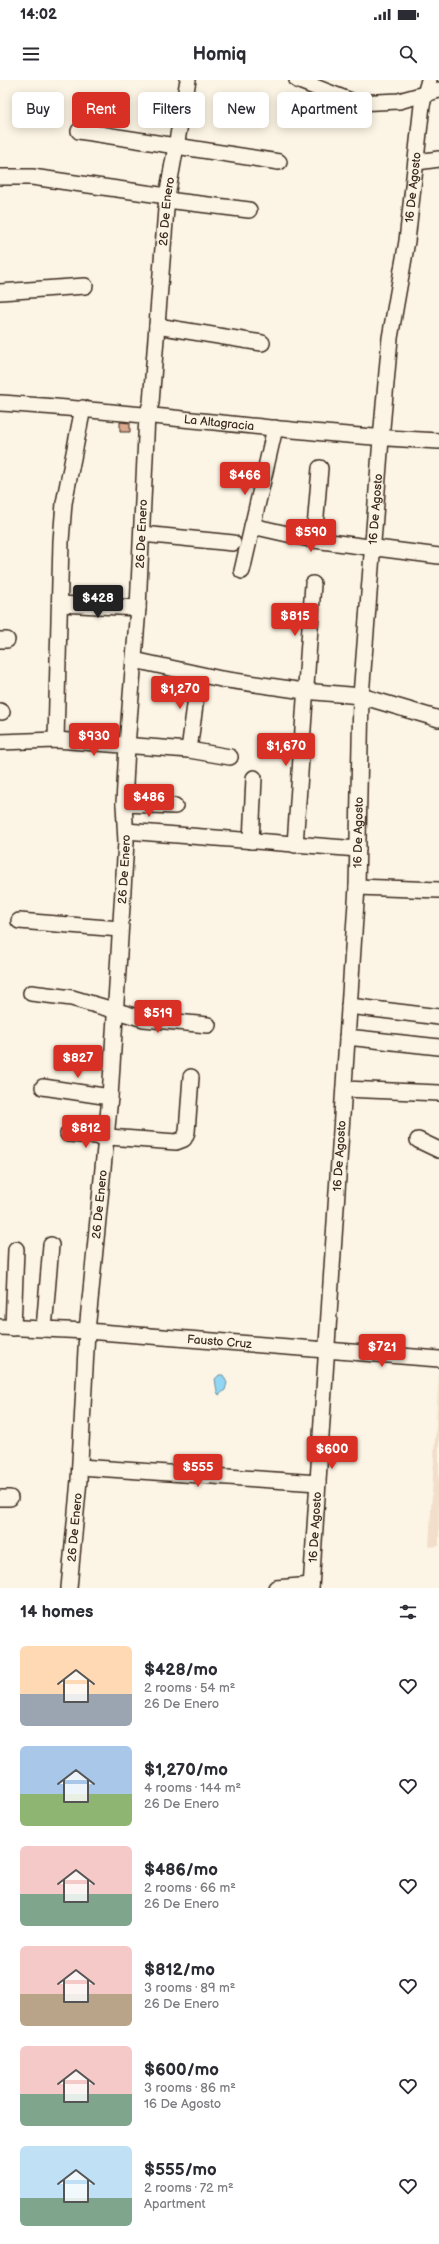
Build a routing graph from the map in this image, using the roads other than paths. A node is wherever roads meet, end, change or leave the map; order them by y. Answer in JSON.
{"nodes":[{"id":1,"x":188,"y":80,"type":"edge"},
{"id":2,"x":297,"y":80,"type":"edge"},
{"id":3,"x":431,"y":88,"type":"edge"},
{"id":4,"x":79,"y":131,"type":"dead end"},
{"id":5,"x":176,"y":147,"type":"junction"},
{"id":6,"x":439,"y":159,"type":"edge"},
{"id":7,"x":279,"y":162,"type":"dead end"},
{"id":8,"x":417,"y":162,"type":"junction"},
{"id":9,"x":0,"y":177,"type":"edge"},
{"id":10,"x":167,"y":198,"type":"junction"},
{"id":11,"x":249,"y":210,"type":"dead end"},
{"id":12,"x":85,"y":286,"type":"dead end"},
{"id":13,"x":0,"y":292,"type":"edge"},
{"id":14,"x":157,"y":326,"type":"junction"},
{"id":15,"x":262,"y":343,"type":"dead end"},
{"id":16,"x":0,"y":403,"type":"edge"},
{"id":17,"x":83,"y":408,"type":"junction"},
{"id":18,"x":147,"y":415,"type":"junction"},
{"id":19,"x":275,"y":428,"type":"junction"},
{"id":20,"x":381,"y":439,"type":"junction"},
{"id":21,"x":439,"y":441,"type":"edge"},
{"id":22,"x":320,"y":468,"type":"dead end"},
{"id":23,"x":252,"y":526,"type":"junction"},
{"id":24,"x":142,"y":534,"type":"junction"},
{"id":25,"x":314,"y":540,"type":"junction"},
{"id":26,"x":233,"y":543,"type":"dead end"},
{"id":27,"x":374,"y":546,"type":"junction"},
{"id":28,"x":439,"y":556,"type":"edge"},
{"id":29,"x":242,"y":571,"type":"dead end"},
{"id":30,"x":313,"y":584,"type":"dead end"},
{"id":31,"x":60,"y":604,"type":"junction"},
{"id":32,"x":138,"y":608,"type":"junction"},
{"id":33,"x":134,"y":660,"type":"junction"},
{"id":34,"x":199,"y":675,"type":"junction"},
{"id":35,"x":304,"y":692,"type":"junction"},
{"id":36,"x":361,"y":696,"type":"junction"},
{"id":37,"x":439,"y":719,"type":"edge"},
{"id":38,"x":56,"y":740,"type":"junction"},
{"id":39,"x":0,"y":742,"type":"edge"},
{"id":40,"x":126,"y":746,"type":"junction"},
{"id":41,"x":189,"y":750,"type":"junction"},
{"id":42,"x":230,"y":756,"type":"dead end"},
{"id":43,"x":254,"y":778,"type":"dead end"},
{"id":44,"x":124,"y":804,"type":"junction"},
{"id":45,"x":175,"y":806,"type":"dead end"},
{"id":46,"x":126,"y":831,"type":"junction"},
{"id":47,"x":252,"y":841,"type":"junction"},
{"id":48,"x":295,"y":845,"type":"junction"},
{"id":49,"x":358,"y":849,"type":"junction"},
{"id":50,"x":357,"y":887,"type":"junction"},
{"id":51,"x":439,"y":890,"type":"edge"},
{"id":52,"x":19,"y":921,"type":"dead end"},
{"id":53,"x":120,"y":929,"type":"junction"},
{"id":54,"x":31,"y":993,"type":"dead end"},
{"id":55,"x":349,"y":1006,"type":"junction"},
{"id":56,"x":115,"y":1009,"type":"junction"},
{"id":57,"x":439,"y":1017,"type":"edge"},
{"id":58,"x":208,"y":1025,"type":"dead end"},
{"id":59,"x":347,"y":1037,"type":"junction"},
{"id":60,"x":439,"y":1047,"type":"edge"},
{"id":61,"x":191,"y":1077,"type":"dead end"},
{"id":62,"x":42,"y":1087,"type":"dead end"},
{"id":63,"x":344,"y":1089,"type":"junction"},
{"id":64,"x":439,"y":1093,"type":"edge"},
{"id":65,"x":110,"y":1097,"type":"junction"},
{"id":66,"x":68,"y":1134,"type":"dead end"},
{"id":67,"x":106,"y":1138,"type":"junction"},
{"id":68,"x":418,"y":1140,"type":"dead end"},
{"id":69,"x":439,"y":1150,"type":"edge"},
{"id":70,"x":51,"y":1245,"type":"dead end"},
{"id":71,"x":16,"y":1249,"type":"dead end"},
{"id":72,"x":6,"y":1328,"type":"edge"},
{"id":73,"x":44,"y":1329,"type":"junction"},
{"id":74,"x":87,"y":1331,"type":"junction"},
{"id":75,"x":327,"y":1351,"type":"junction"},
{"id":76,"x":439,"y":1359,"type":"edge"},
{"id":77,"x":80,"y":1467,"type":"junction"},
{"id":78,"x":318,"y":1483,"type":"junction"},
{"id":79,"x":311,"y":1587,"type":"edge"},
{"id":80,"x":69,"y":1588,"type":"edge"},
{"id":81,"x":276,"y":1588,"type":"edge"}],
"edges":[{"from":1,"to":5,"type":"street","name":"26 De Enero"},
{"from":2,"to":3,"type":"street"},
{"from":3,"to":8,"type":"street","name":"16 De Agosto"},
{"from":4,"to":5,"type":"street"},
{"from":5,"to":7,"type":"street"},
{"from":5,"to":10,"type":"street","name":"26 De Enero"},
{"from":6,"to":8,"type":"street"},
{"from":8,"to":20,"type":"street","name":"16 De Agosto"},
{"from":9,"to":10,"type":"street"},
{"from":10,"to":11,"type":"street"},
{"from":10,"to":14,"type":"street","name":"26 De Enero"},
{"from":12,"to":13,"type":"street"},
{"from":14,"to":15,"type":"street"},
{"from":14,"to":18,"type":"street","name":"26 De Enero"},
{"from":16,"to":17,"type":"street","name":"La Altagracia"},
{"from":17,"to":18,"type":"street","name":"La Altagracia"},
{"from":17,"to":31,"type":"street"},
{"from":18,"to":19,"type":"street","name":"La Altagracia"},
{"from":18,"to":24,"type":"street","name":"26 De Enero"},
{"from":19,"to":20,"type":"street","name":"La Altagracia"},
{"from":19,"to":23,"type":"street"},
{"from":20,"to":21,"type":"street","name":"La Altagracia"},
{"from":20,"to":27,"type":"street","name":"16 De Agosto"},
{"from":22,"to":25,"type":"street"},
{"from":23,"to":25,"type":"street"},
{"from":23,"to":29,"type":"street"},
{"from":24,"to":26,"type":"street"},
{"from":24,"to":32,"type":"street","name":"26 De Enero"},
{"from":25,"to":27,"type":"street"},
{"from":27,"to":28,"type":"street"},
{"from":27,"to":36,"type":"street","name":"16 De Agosto"},
{"from":30,"to":35,"type":"street"},
{"from":31,"to":32,"type":"street"},
{"from":31,"to":38,"type":"street"},
{"from":32,"to":33,"type":"street","name":"26 De Enero"},
{"from":33,"to":34,"type":"street"},
{"from":33,"to":40,"type":"street","name":"26 De Enero"},
{"from":34,"to":35,"type":"street"},
{"from":34,"to":41,"type":"street"},
{"from":35,"to":36,"type":"street"},
{"from":35,"to":48,"type":"street"},
{"from":36,"to":37,"type":"street"},
{"from":36,"to":49,"type":"street","name":"16 De Agosto"},
{"from":38,"to":39,"type":"street"},
{"from":38,"to":40,"type":"street"},
{"from":40,"to":41,"type":"street"},
{"from":40,"to":44,"type":"street","name":"26 De Enero"},
{"from":41,"to":42,"type":"street"},
{"from":43,"to":47,"type":"street"},
{"from":44,"to":45,"type":"street"},
{"from":44,"to":46,"type":"street","name":"26 De Enero"},
{"from":46,"to":47,"type":"street"},
{"from":46,"to":53,"type":"street","name":"26 De Enero"},
{"from":47,"to":48,"type":"street"},
{"from":48,"to":49,"type":"street"},
{"from":49,"to":50,"type":"street","name":"16 De Agosto"},
{"from":50,"to":51,"type":"street"},
{"from":50,"to":55,"type":"street","name":"16 De Agosto"},
{"from":52,"to":53,"type":"street"},
{"from":53,"to":56,"type":"street","name":"26 De Enero"},
{"from":54,"to":56,"type":"street"},
{"from":55,"to":57,"type":"street"},
{"from":55,"to":59,"type":"street","name":"16 De Agosto"},
{"from":56,"to":58,"type":"street"},
{"from":56,"to":65,"type":"street","name":"26 De Enero"},
{"from":59,"to":60,"type":"street"},
{"from":59,"to":63,"type":"street","name":"16 De Agosto"},
{"from":61,"to":67,"type":"street"},
{"from":62,"to":65,"type":"street"},
{"from":63,"to":64,"type":"street"},
{"from":63,"to":75,"type":"street","name":"16 De Agosto"},
{"from":65,"to":67,"type":"street","name":"26 De Enero"},
{"from":66,"to":67,"type":"street"},
{"from":67,"to":74,"type":"street","name":"26 De Enero"},
{"from":68,"to":69,"type":"street"},
{"from":70,"to":73,"type":"street"},
{"from":71,"to":72,"type":"street"},
{"from":72,"to":73,"type":"street","name":"Fausto Cruz"},
{"from":73,"to":74,"type":"street","name":"Fausto Cruz"},
{"from":74,"to":75,"type":"street","name":"Fausto Cruz"},
{"from":74,"to":77,"type":"street","name":"26 De Enero"},
{"from":75,"to":76,"type":"street","name":"Fausto Cruz"},
{"from":75,"to":78,"type":"street","name":"16 De Agosto"},
{"from":77,"to":78,"type":"street"},
{"from":77,"to":80,"type":"street","name":"26 De Enero"},
{"from":78,"to":79,"type":"street","name":"16 De Agosto"},
{"from":79,"to":81,"type":"street"}]}
